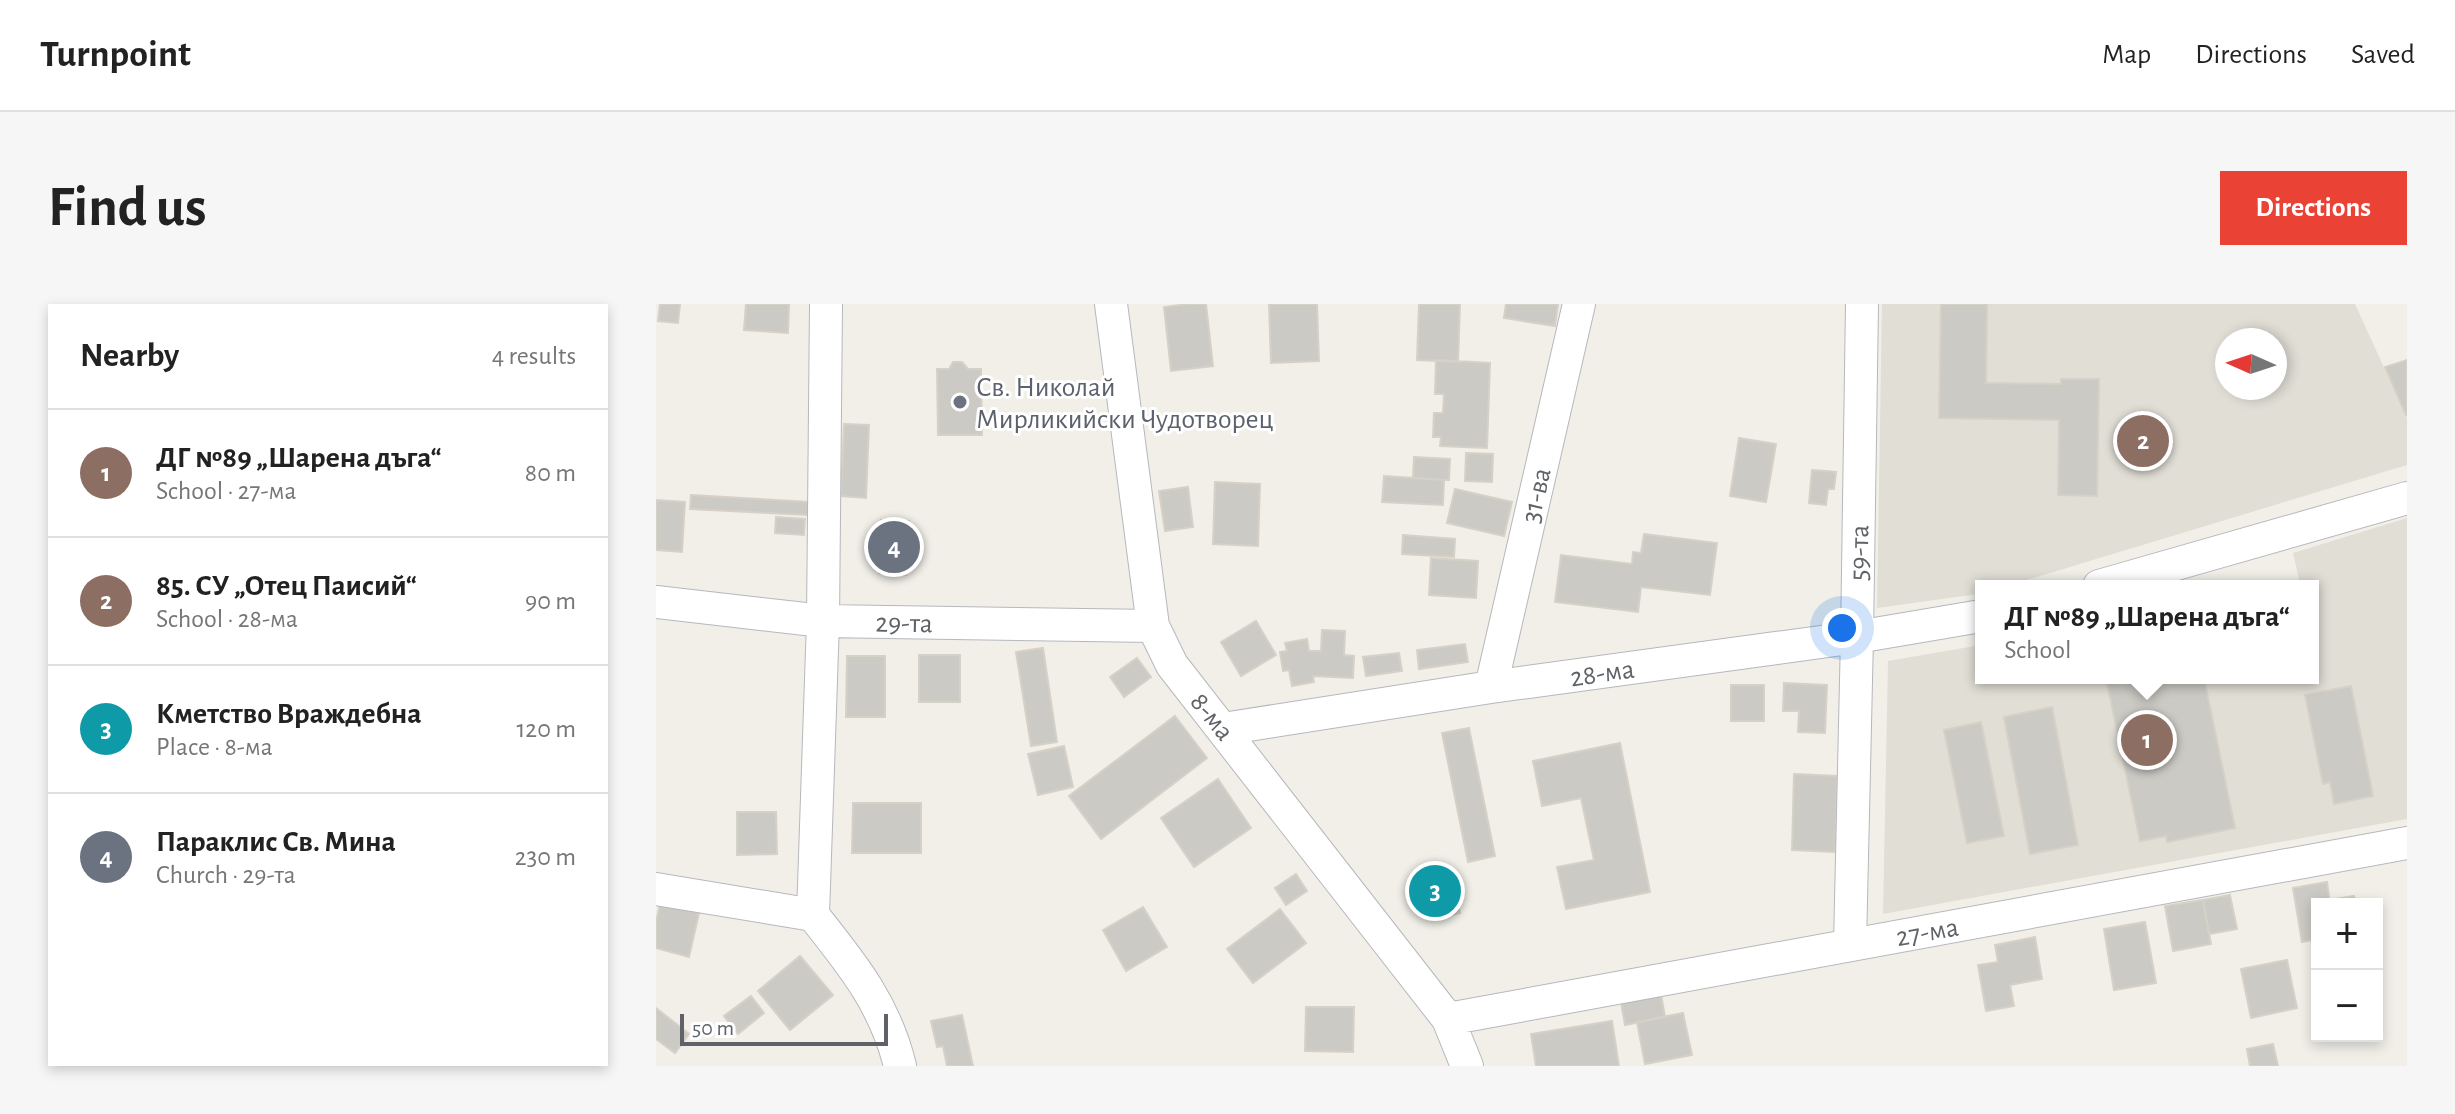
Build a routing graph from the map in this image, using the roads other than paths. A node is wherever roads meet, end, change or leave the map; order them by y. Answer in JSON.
{"nodes":[{"id":1,"x":826,"y":304,"type":"edge"},
{"id":2,"x":1111,"y":304,"type":"edge"},
{"id":3,"x":1579,"y":304,"type":"edge"},
{"id":4,"x":1862,"y":304,"type":"edge"},
{"id":5,"x":2407,"y":498,"type":"edge"},
{"id":6,"x":2120,"y":580,"type":"edge"},
{"id":7,"x":656,"y":602,"type":"edge"},
{"id":8,"x":1975,"y":617,"type":"edge"},
{"id":9,"x":823,"y":621,"type":"junction"},
{"id":10,"x":1153,"y":626,"type":"junction"},
{"id":11,"x":1857,"y":637,"type":"junction"},
{"id":12,"x":1491,"y":687,"type":"junction"},
{"id":13,"x":1223,"y":729,"type":"junction"},
{"id":14,"x":2407,"y":843,"type":"edge"},
{"id":15,"x":656,"y":889,"type":"edge"},
{"id":16,"x":813,"y":915,"type":"junction"},
{"id":17,"x":1850,"y":945,"type":"junction"},
{"id":18,"x":1448,"y":1019,"type":"junction"},
{"id":19,"x":900,"y":1066,"type":"edge"},
{"id":20,"x":1467,"y":1066,"type":"edge"}],
"edges":[{"from":1,"to":9,"type":"street"},
{"from":2,"to":10,"type":"street","name":"8-ма"},
{"from":3,"to":12,"type":"street","name":"31-ва"},
{"from":4,"to":11,"type":"street","name":"59-та"},
{"from":5,"to":6,"type":"street"},
{"from":7,"to":9,"type":"street","name":"29-та"},
{"from":8,"to":11,"type":"street","name":"28-ма"},
{"from":9,"to":10,"type":"street","name":"29-та"},
{"from":9,"to":16,"type":"street"},
{"from":10,"to":13,"type":"street","name":"8-ма"},
{"from":11,"to":12,"type":"street","name":"28-ма"},
{"from":11,"to":17,"type":"street","name":"59-та"},
{"from":12,"to":13,"type":"street","name":"28-ма"},
{"from":13,"to":18,"type":"street","name":"8-ма"},
{"from":14,"to":17,"type":"street","name":"27-ма"},
{"from":15,"to":16,"type":"street"},
{"from":16,"to":19,"type":"street"},
{"from":17,"to":18,"type":"street","name":"27-ма"},
{"from":18,"to":20,"type":"street","name":"8-ма"}]}
